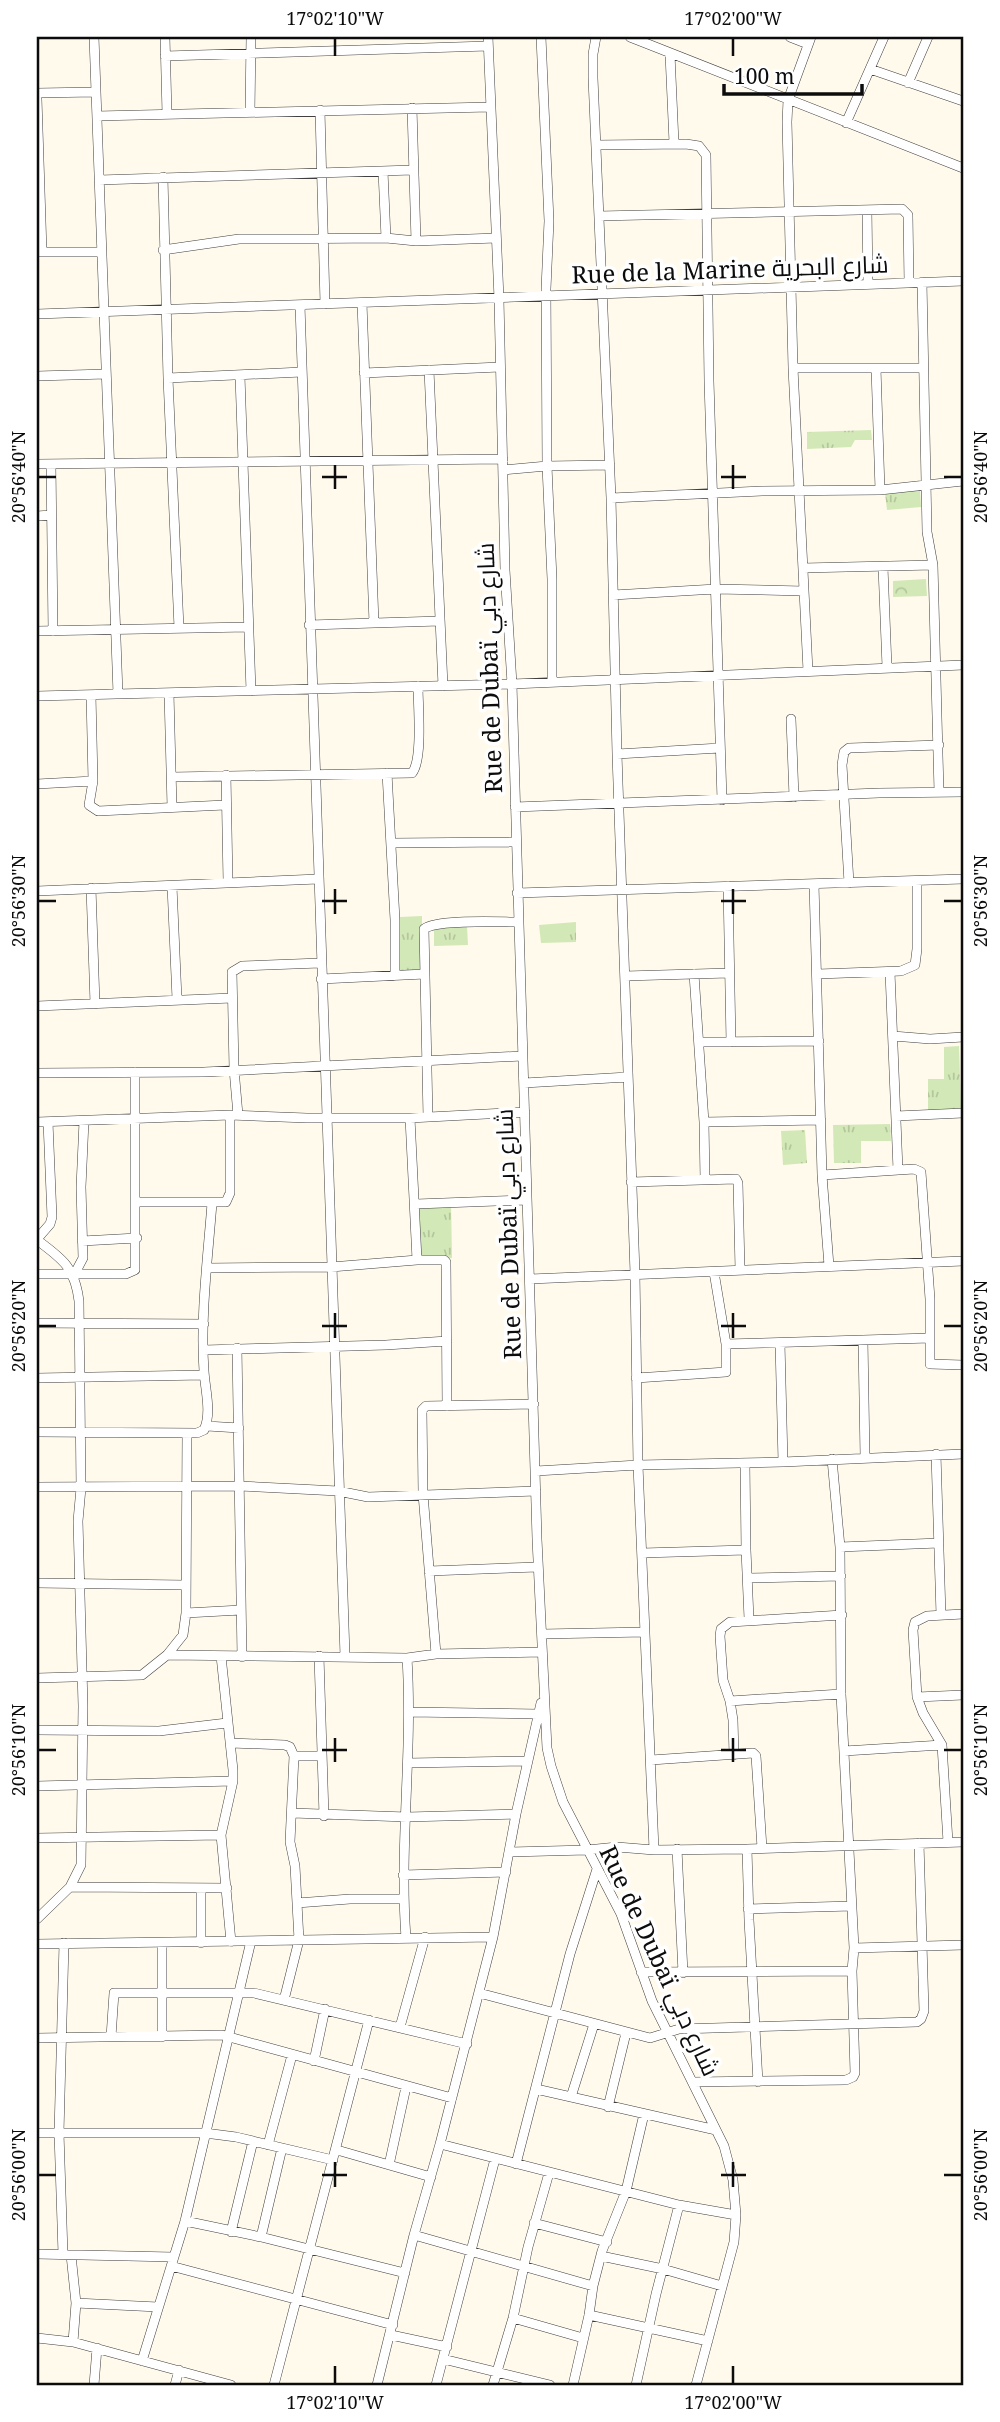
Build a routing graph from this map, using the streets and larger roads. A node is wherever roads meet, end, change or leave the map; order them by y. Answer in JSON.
{"nodes":[{"id":1,"x":94,"y":37,"type":"edge"},
{"id":2,"x":165,"y":37,"type":"edge"},
{"id":3,"x":251,"y":37,"type":"edge"},
{"id":4,"x":416,"y":37,"type":"edge"},
{"id":5,"x":541,"y":37,"type":"edge"},
{"id":6,"x":596,"y":37,"type":"edge"},
{"id":7,"x":790,"y":37,"type":"edge"},
{"id":8,"x":884,"y":37,"type":"edge"},
{"id":9,"x":928,"y":37,"type":"edge"},
{"id":10,"x":634,"y":38,"type":"edge"},
{"id":11,"x":488,"y":41,"type":"edge"},
{"id":12,"x":810,"y":41,"type":"edge"},
{"id":13,"x":416,"y":49,"type":"junction"},
{"id":14,"x":670,"y":54,"type":"junction"},
{"id":15,"x":251,"y":55,"type":"junction"},
{"id":16,"x":165,"y":56,"type":"junction"},
{"id":17,"x":870,"y":69,"type":"junction"},
{"id":18,"x":908,"y":83,"type":"junction"},
{"id":19,"x":96,"y":92,"type":"junction"},
{"id":20,"x":37,"y":93,"type":"edge"},
{"id":21,"x":37,"y":99,"type":"edge"},
{"id":22,"x":788,"y":100,"type":"junction"},
{"id":23,"x":963,"y":101,"type":"edge"},
{"id":24,"x":490,"y":107,"type":"junction"},
{"id":25,"x":412,"y":108,"type":"junction"},
{"id":26,"x":320,"y":110,"type":"junction"},
{"id":27,"x":250,"y":112,"type":"junction"},
{"id":28,"x":167,"y":114,"type":"junction"},
{"id":29,"x":97,"y":117,"type":"junction"},
{"id":30,"x":846,"y":123,"type":"junction"},
{"id":31,"x":674,"y":143,"type":"junction"},
{"id":32,"x":596,"y":145,"type":"junction"},
{"id":33,"x":963,"y":169,"type":"edge"},
{"id":34,"x":413,"y":170,"type":"junction"},
{"id":35,"x":383,"y":171,"type":"junction"},
{"id":36,"x":322,"y":172,"type":"junction"},
{"id":37,"x":163,"y":177,"type":"junction"},
{"id":38,"x":99,"y":180,"type":"junction"},
{"id":39,"x":867,"y":210,"type":"junction"},
{"id":40,"x":790,"y":211,"type":"junction"},
{"id":41,"x":708,"y":215,"type":"junction"},
{"id":42,"x":599,"y":216,"type":"junction"},
{"id":43,"x":386,"y":238,"type":"junction"},
{"id":44,"x":496,"y":238,"type":"junction"},
{"id":45,"x":324,"y":239,"type":"junction"},
{"id":46,"x":416,"y":241,"type":"junction"},
{"id":47,"x":163,"y":250,"type":"junction"},
{"id":48,"x":39,"y":252,"type":"edge"},
{"id":49,"x":102,"y":252,"type":"junction"},
{"id":50,"x":963,"y":281,"type":"edge"},
{"id":51,"x":922,"y":282,"type":"junction"},
{"id":52,"x":909,"y":283,"type":"junction"},
{"id":53,"x":868,"y":284,"type":"junction"},
{"id":54,"x":790,"y":286,"type":"junction"},
{"id":55,"x":708,"y":291,"type":"junction"},
{"id":56,"x":601,"y":295,"type":"junction"},
{"id":57,"x":547,"y":296,"type":"junction"},
{"id":58,"x":499,"y":299,"type":"junction"},
{"id":59,"x":362,"y":303,"type":"junction"},
{"id":60,"x":325,"y":304,"type":"junction"},
{"id":61,"x":300,"y":305,"type":"junction"},
{"id":62,"x":166,"y":309,"type":"junction"},
{"id":63,"x":103,"y":312,"type":"junction"},
{"id":64,"x":37,"y":314,"type":"edge"},
{"id":65,"x":500,"y":367,"type":"junction"},
{"id":66,"x":793,"y":368,"type":"junction"},
{"id":67,"x":876,"y":368,"type":"junction"},
{"id":68,"x":923,"y":368,"type":"junction"},
{"id":69,"x":429,"y":369,"type":"junction"},
{"id":70,"x":302,"y":372,"type":"junction"},
{"id":71,"x":364,"y":373,"type":"junction"},
{"id":72,"x":106,"y":374,"type":"junction"},
{"id":73,"x":37,"y":376,"type":"edge"},
{"id":74,"x":240,"y":376,"type":"junction"},
{"id":75,"x":168,"y":378,"type":"junction"},
{"id":76,"x":503,"y":459,"type":"junction"},
{"id":77,"x":433,"y":460,"type":"junction"},
{"id":78,"x":304,"y":461,"type":"junction"},
{"id":79,"x":367,"y":461,"type":"junction"},
{"id":80,"x":244,"y":462,"type":"junction"},
{"id":81,"x":172,"y":463,"type":"junction"},
{"id":82,"x":37,"y":464,"type":"edge"},
{"id":83,"x":51,"y":464,"type":"junction"},
{"id":84,"x":110,"y":464,"type":"junction"},
{"id":85,"x":610,"y":465,"type":"junction"},
{"id":86,"x":547,"y":466,"type":"junction"},
{"id":87,"x":503,"y":470,"type":"junction"},
{"id":88,"x":963,"y":481,"type":"edge"},
{"id":89,"x":926,"y":484,"type":"junction"},
{"id":90,"x":801,"y":490,"type":"junction"},
{"id":91,"x":880,"y":490,"type":"junction"},
{"id":92,"x":713,"y":494,"type":"junction"},
{"id":93,"x":611,"y":498,"type":"junction"},
{"id":94,"x":51,"y":515,"type":"junction"},
{"id":95,"x":37,"y":516,"type":"edge"},
{"id":96,"x":933,"y":565,"type":"junction"},
{"id":97,"x":883,"y":567,"type":"junction"},
{"id":98,"x":803,"y":568,"type":"junction"},
{"id":99,"x":716,"y":589,"type":"junction"},
{"id":100,"x":803,"y":591,"type":"junction"},
{"id":101,"x":613,"y":595,"type":"junction"},
{"id":102,"x":440,"y":621,"type":"junction"},
{"id":103,"x":374,"y":624,"type":"junction"},
{"id":104,"x":309,"y":625,"type":"junction"},
{"id":105,"x":248,"y":627,"type":"junction"},
{"id":106,"x":179,"y":628,"type":"junction"},
{"id":107,"x":116,"y":630,"type":"junction"},
{"id":108,"x":37,"y":631,"type":"edge"},
{"id":109,"x":54,"y":631,"type":"junction"},
{"id":110,"x":935,"y":665,"type":"junction"},
{"id":111,"x":963,"y":665,"type":"edge"},
{"id":112,"x":887,"y":667,"type":"junction"},
{"id":113,"x":808,"y":671,"type":"junction"},
{"id":114,"x":718,"y":674,"type":"junction"},
{"id":115,"x":617,"y":678,"type":"junction"},
{"id":116,"x":552,"y":681,"type":"junction"},
{"id":117,"x":512,"y":684,"type":"junction"},
{"id":118,"x":418,"y":686,"type":"junction"},
{"id":119,"x":443,"y":686,"type":"junction"},
{"id":120,"x":312,"y":689,"type":"junction"},
{"id":121,"x":251,"y":691,"type":"junction"},
{"id":122,"x":169,"y":692,"type":"junction"},
{"id":123,"x":118,"y":694,"type":"junction"},
{"id":124,"x":91,"y":695,"type":"junction"},
{"id":125,"x":37,"y":696,"type":"edge"},
{"id":126,"x":791,"y":719,"type":"dead end"},
{"id":127,"x":939,"y":745,"type":"junction"},
{"id":128,"x":720,"y":748,"type":"junction"},
{"id":129,"x":617,"y":754,"type":"junction"},
{"id":130,"x":316,"y":773,"type":"junction"},
{"id":131,"x":387,"y":773,"type":"junction"},
{"id":132,"x":226,"y":775,"type":"junction"},
{"id":133,"x":172,"y":777,"type":"junction"},
{"id":134,"x":93,"y":781,"type":"junction"},
{"id":135,"x":37,"y":784,"type":"edge"},
{"id":136,"x":939,"y":792,"type":"junction"},
{"id":137,"x":963,"y":792,"type":"edge"},
{"id":138,"x":845,"y":794,"type":"junction"},
{"id":139,"x":794,"y":797,"type":"junction"},
{"id":140,"x":722,"y":800,"type":"junction"},
{"id":141,"x":225,"y":804,"type":"junction"},
{"id":142,"x":619,"y":804,"type":"junction"},
{"id":143,"x":172,"y":807,"type":"junction"},
{"id":144,"x":515,"y":807,"type":"junction"},
{"id":145,"x":516,"y":842,"type":"junction"},
{"id":146,"x":392,"y":843,"type":"junction"},
{"id":147,"x":318,"y":879,"type":"junction"},
{"id":148,"x":963,"y":879,"type":"edge"},
{"id":149,"x":917,"y":881,"type":"junction"},
{"id":150,"x":228,"y":882,"type":"junction"},
{"id":151,"x":849,"y":883,"type":"junction"},
{"id":152,"x":814,"y":884,"type":"junction"},
{"id":153,"x":172,"y":886,"type":"junction"},
{"id":154,"x":728,"y":886,"type":"junction"},
{"id":155,"x":91,"y":888,"type":"junction"},
{"id":156,"x":622,"y":890,"type":"junction"},
{"id":157,"x":37,"y":891,"type":"edge"},
{"id":158,"x":517,"y":892,"type":"junction"},
{"id":159,"x":518,"y":922,"type":"junction"},
{"id":160,"x":320,"y":963,"type":"junction"},
{"id":161,"x":890,"y":972,"type":"junction"},
{"id":162,"x":729,"y":973,"type":"junction"},
{"id":163,"x":425,"y":974,"type":"junction"},
{"id":164,"x":694,"y":974,"type":"junction"},
{"id":165,"x":818,"y":974,"type":"junction"},
{"id":166,"x":395,"y":976,"type":"junction"},
{"id":167,"x":625,"y":976,"type":"junction"},
{"id":168,"x":321,"y":979,"type":"junction"},
{"id":169,"x":232,"y":998,"type":"junction"},
{"id":170,"x":177,"y":999,"type":"junction"},
{"id":171,"x":95,"y":1004,"type":"junction"},
{"id":172,"x":37,"y":1006,"type":"edge"},
{"id":173,"x":893,"y":1037,"type":"junction"},
{"id":174,"x":963,"y":1037,"type":"edge"},
{"id":175,"x":819,"y":1041,"type":"junction"},
{"id":176,"x":699,"y":1042,"type":"junction"},
{"id":177,"x":731,"y":1042,"type":"junction"},
{"id":178,"x":522,"y":1056,"type":"junction"},
{"id":179,"x":428,"y":1061,"type":"junction"},
{"id":180,"x":326,"y":1066,"type":"junction"},
{"id":181,"x":234,"y":1069,"type":"junction"},
{"id":182,"x":135,"y":1072,"type":"junction"},
{"id":183,"x":37,"y":1073,"type":"edge"},
{"id":184,"x":628,"y":1076,"type":"junction"},
{"id":185,"x":524,"y":1083,"type":"junction"},
{"id":186,"x":525,"y":1111,"type":"junction"},
{"id":187,"x":963,"y":1113,"type":"edge"},
{"id":188,"x":234,"y":1115,"type":"junction"},
{"id":189,"x":896,"y":1116,"type":"junction"},
{"id":190,"x":428,"y":1117,"type":"junction"},
{"id":191,"x":134,"y":1118,"type":"junction"},
{"id":192,"x":326,"y":1118,"type":"junction"},
{"id":193,"x":410,"y":1118,"type":"junction"},
{"id":194,"x":821,"y":1120,"type":"junction"},
{"id":195,"x":84,"y":1121,"type":"junction"},
{"id":196,"x":37,"y":1122,"type":"edge"},
{"id":197,"x":48,"y":1122,"type":"junction"},
{"id":198,"x":704,"y":1122,"type":"junction"},
{"id":199,"x":898,"y":1170,"type":"junction"},
{"id":200,"x":822,"y":1175,"type":"junction"},
{"id":201,"x":705,"y":1180,"type":"junction"},
{"id":202,"x":631,"y":1182,"type":"junction"},
{"id":203,"x":527,"y":1200,"type":"junction"},
{"id":204,"x":135,"y":1202,"type":"junction"},
{"id":205,"x":212,"y":1203,"type":"junction"},
{"id":206,"x":415,"y":1204,"type":"junction"},
{"id":207,"x":137,"y":1238,"type":"junction"},
{"id":208,"x":37,"y":1240,"type":"edge"},
{"id":209,"x":82,"y":1241,"type":"junction"},
{"id":210,"x":417,"y":1260,"type":"junction"},
{"id":211,"x":963,"y":1261,"type":"edge"},
{"id":212,"x":927,"y":1262,"type":"junction"},
{"id":213,"x":829,"y":1266,"type":"junction"},
{"id":214,"x":331,"y":1267,"type":"junction"},
{"id":215,"x":207,"y":1268,"type":"junction"},
{"id":216,"x":740,"y":1270,"type":"junction"},
{"id":217,"x":714,"y":1272,"type":"junction"},
{"id":218,"x":37,"y":1274,"type":"edge"},
{"id":219,"x":635,"y":1274,"type":"junction"},
{"id":220,"x":74,"y":1275,"type":"junction"},
{"id":221,"x":530,"y":1279,"type":"junction"},
{"id":222,"x":37,"y":1324,"type":"edge"},
{"id":223,"x":79,"y":1324,"type":"junction"},
{"id":224,"x":205,"y":1324,"type":"junction"},
{"id":225,"x":930,"y":1338,"type":"junction"},
{"id":226,"x":863,"y":1340,"type":"junction"},
{"id":227,"x":447,"y":1341,"type":"junction"},
{"id":228,"x":780,"y":1343,"type":"junction"},
{"id":229,"x":726,"y":1344,"type":"junction"},
{"id":230,"x":333,"y":1346,"type":"junction"},
{"id":231,"x":237,"y":1348,"type":"junction"},
{"id":232,"x":204,"y":1350,"type":"junction"},
{"id":233,"x":963,"y":1365,"type":"edge"},
{"id":234,"x":204,"y":1375,"type":"junction"},
{"id":235,"x":37,"y":1378,"type":"edge"},
{"id":236,"x":80,"y":1378,"type":"junction"},
{"id":237,"x":636,"y":1378,"type":"junction"},
{"id":238,"x":534,"y":1404,"type":"junction"},
{"id":239,"x":447,"y":1406,"type":"junction"},
{"id":240,"x":206,"y":1426,"type":"junction"},
{"id":241,"x":239,"y":1428,"type":"junction"},
{"id":242,"x":37,"y":1432,"type":"edge"},
{"id":243,"x":80,"y":1432,"type":"junction"},
{"id":244,"x":187,"y":1433,"type":"junction"},
{"id":245,"x":936,"y":1454,"type":"junction"},
{"id":246,"x":963,"y":1454,"type":"edge"},
{"id":247,"x":865,"y":1457,"type":"junction"},
{"id":248,"x":832,"y":1459,"type":"junction"},
{"id":249,"x":783,"y":1462,"type":"junction"},
{"id":250,"x":745,"y":1463,"type":"junction"},
{"id":251,"x":638,"y":1465,"type":"junction"},
{"id":252,"x":536,"y":1471,"type":"junction"},
{"id":253,"x":239,"y":1486,"type":"junction"},
{"id":254,"x":37,"y":1487,"type":"edge"},
{"id":255,"x":187,"y":1487,"type":"junction"},
{"id":256,"x":81,"y":1488,"type":"junction"},
{"id":257,"x":338,"y":1491,"type":"junction"},
{"id":258,"x":536,"y":1491,"type":"junction"},
{"id":259,"x":423,"y":1494,"type":"junction"},
{"id":260,"x":939,"y":1543,"type":"junction"},
{"id":261,"x":840,"y":1547,"type":"junction"},
{"id":262,"x":746,"y":1550,"type":"junction"},
{"id":263,"x":642,"y":1553,"type":"junction"},
{"id":264,"x":538,"y":1567,"type":"junction"},
{"id":265,"x":429,"y":1571,"type":"junction"},
{"id":266,"x":841,"y":1576,"type":"junction"},
{"id":267,"x":748,"y":1578,"type":"junction"},
{"id":268,"x":37,"y":1583,"type":"edge"},
{"id":269,"x":81,"y":1583,"type":"junction"},
{"id":270,"x":185,"y":1585,"type":"junction"},
{"id":271,"x":241,"y":1610,"type":"junction"},
{"id":272,"x":186,"y":1613,"type":"junction"},
{"id":273,"x":963,"y":1614,"type":"edge"},
{"id":274,"x":842,"y":1615,"type":"junction"},
{"id":275,"x":941,"y":1615,"type":"junction"},
{"id":276,"x":749,"y":1619,"type":"junction"},
{"id":277,"x":645,"y":1632,"type":"junction"},
{"id":278,"x":542,"y":1634,"type":"junction"},
{"id":279,"x":542,"y":1652,"type":"junction"},
{"id":280,"x":436,"y":1654,"type":"junction"},
{"id":281,"x":167,"y":1655,"type":"junction"},
{"id":282,"x":221,"y":1656,"type":"junction"},
{"id":283,"x":319,"y":1656,"type":"junction"},
{"id":284,"x":345,"y":1656,"type":"junction"},
{"id":285,"x":242,"y":1657,"type":"junction"},
{"id":286,"x":407,"y":1658,"type":"junction"},
{"id":287,"x":83,"y":1677,"type":"junction"},
{"id":288,"x":37,"y":1678,"type":"edge"},
{"id":289,"x":841,"y":1694,"type":"junction"},
{"id":290,"x":543,"y":1695,"type":"junction"},
{"id":291,"x":963,"y":1695,"type":"edge"},
{"id":292,"x":917,"y":1697,"type":"junction"},
{"id":293,"x":730,"y":1701,"type":"junction"},
{"id":294,"x":410,"y":1712,"type":"junction"},
{"id":295,"x":538,"y":1714,"type":"junction"},
{"id":296,"x":227,"y":1723,"type":"junction"},
{"id":297,"x":37,"y":1731,"type":"edge"},
{"id":298,"x":82,"y":1731,"type":"junction"},
{"id":299,"x":231,"y":1743,"type":"junction"},
{"id":300,"x":942,"y":1745,"type":"junction"},
{"id":301,"x":844,"y":1751,"type":"junction"},
{"id":302,"x":734,"y":1755,"type":"junction"},
{"id":303,"x":294,"y":1756,"type":"junction"},
{"id":304,"x":322,"y":1756,"type":"junction"},
{"id":305,"x":650,"y":1759,"type":"junction"},
{"id":306,"x":527,"y":1761,"type":"junction"},
{"id":307,"x":408,"y":1763,"type":"junction"},
{"id":308,"x":233,"y":1781,"type":"junction"},
{"id":309,"x":83,"y":1785,"type":"junction"},
{"id":310,"x":37,"y":1786,"type":"edge"},
{"id":311,"x":292,"y":1813,"type":"junction"},
{"id":312,"x":516,"y":1814,"type":"junction"},
{"id":313,"x":324,"y":1816,"type":"junction"},
{"id":314,"x":407,"y":1816,"type":"junction"},
{"id":315,"x":82,"y":1835,"type":"junction"},
{"id":316,"x":221,"y":1835,"type":"junction"},
{"id":317,"x":37,"y":1838,"type":"edge"},
{"id":318,"x":948,"y":1842,"type":"junction"},
{"id":319,"x":963,"y":1842,"type":"edge"},
{"id":320,"x":919,"y":1843,"type":"junction"},
{"id":321,"x":849,"y":1844,"type":"junction"},
{"id":322,"x":762,"y":1848,"type":"junction"},
{"id":323,"x":677,"y":1849,"type":"junction"},
{"id":324,"x":747,"y":1849,"type":"junction"},
{"id":325,"x":587,"y":1850,"type":"junction"},
{"id":326,"x":653,"y":1850,"type":"junction"},
{"id":327,"x":510,"y":1852,"type":"junction"},
{"id":328,"x":597,"y":1869,"type":"junction"},
{"id":329,"x":506,"y":1872,"type":"junction"},
{"id":330,"x":403,"y":1875,"type":"junction"},
{"id":331,"x":70,"y":1887,"type":"junction"},
{"id":332,"x":201,"y":1888,"type":"junction"},
{"id":333,"x":227,"y":1888,"type":"junction"},
{"id":334,"x":403,"y":1899,"type":"junction"},
{"id":335,"x":297,"y":1903,"type":"junction"},
{"id":336,"x":852,"y":1906,"type":"junction"},
{"id":337,"x":748,"y":1909,"type":"junction"},
{"id":338,"x":37,"y":1919,"type":"edge"},
{"id":339,"x":425,"y":1937,"type":"junction"},
{"id":340,"x":493,"y":1937,"type":"junction"},
{"id":341,"x":406,"y":1938,"type":"junction"},
{"id":342,"x":299,"y":1940,"type":"junction"},
{"id":343,"x":251,"y":1941,"type":"junction"},
{"id":344,"x":201,"y":1942,"type":"junction"},
{"id":345,"x":232,"y":1942,"type":"junction"},
{"id":346,"x":64,"y":1943,"type":"junction"},
{"id":347,"x":162,"y":1943,"type":"junction"},
{"id":348,"x":37,"y":1944,"type":"edge"},
{"id":349,"x":963,"y":1945,"type":"edge"},
{"id":350,"x":923,"y":1947,"type":"junction"},
{"id":351,"x":854,"y":1948,"type":"junction"},
{"id":352,"x":852,"y":1971,"type":"junction"},
{"id":353,"x":641,"y":1972,"type":"junction"},
{"id":354,"x":683,"y":1973,"type":"junction"},
{"id":355,"x":752,"y":1973,"type":"junction"},
{"id":356,"x":240,"y":1992,"type":"junction"},
{"id":357,"x":162,"y":1993,"type":"junction"},
{"id":358,"x":479,"y":1993,"type":"junction"},
{"id":359,"x":284,"y":2000,"type":"junction"},
{"id":360,"x":324,"y":2009,"type":"junction"},
{"id":361,"x":555,"y":2012,"type":"junction"},
{"id":362,"x":369,"y":2020,"type":"junction"},
{"id":363,"x":594,"y":2024,"type":"junction"},
{"id":364,"x":853,"y":2024,"type":"junction"},
{"id":365,"x":400,"y":2027,"type":"junction"},
{"id":366,"x":756,"y":2028,"type":"junction"},
{"id":367,"x":626,"y":2033,"type":"junction"},
{"id":368,"x":667,"y":2034,"type":"junction"},
{"id":369,"x":162,"y":2036,"type":"junction"},
{"id":370,"x":228,"y":2037,"type":"junction"},
{"id":371,"x":37,"y":2038,"type":"edge"},
{"id":372,"x":60,"y":2038,"type":"junction"},
{"id":373,"x":111,"y":2038,"type":"junction"},
{"id":374,"x":467,"y":2044,"type":"junction"},
{"id":375,"x":292,"y":2055,"type":"junction"},
{"id":376,"x":314,"y":2061,"type":"junction"},
{"id":377,"x":356,"y":2073,"type":"junction"},
{"id":378,"x":692,"y":2082,"type":"junction"},
{"id":379,"x":758,"y":2082,"type":"junction"},
{"id":380,"x":406,"y":2087,"type":"junction"},
{"id":381,"x":536,"y":2088,"type":"junction"},
{"id":382,"x":571,"y":2097,"type":"junction"},
{"id":383,"x":452,"y":2098,"type":"junction"},
{"id":384,"x":608,"y":2106,"type":"junction"},
{"id":385,"x":644,"y":2114,"type":"junction"},
{"id":386,"x":716,"y":2130,"type":"junction"},
{"id":387,"x":37,"y":2133,"type":"edge"},
{"id":388,"x":59,"y":2133,"type":"junction"},
{"id":389,"x":205,"y":2133,"type":"junction"},
{"id":390,"x":253,"y":2141,"type":"junction"},
{"id":391,"x":440,"y":2144,"type":"junction"},
{"id":392,"x":268,"y":2145,"type":"junction"},
{"id":393,"x":282,"y":2148,"type":"junction"},
{"id":394,"x":337,"y":2150,"type":"junction"},
{"id":395,"x":495,"y":2159,"type":"junction"},
{"id":396,"x":333,"y":2160,"type":"junction"},
{"id":397,"x":516,"y":2164,"type":"junction"},
{"id":398,"x":388,"y":2165,"type":"junction"},
{"id":399,"x":549,"y":2174,"type":"junction"},
{"id":400,"x":431,"y":2177,"type":"junction"},
{"id":401,"x":625,"y":2191,"type":"junction"},
{"id":402,"x":679,"y":2205,"type":"junction"},
{"id":403,"x":736,"y":2215,"type":"junction"},
{"id":404,"x":185,"y":2221,"type":"junction"},
{"id":405,"x":534,"y":2223,"type":"junction"},
{"id":406,"x":231,"y":2232,"type":"junction"},
{"id":407,"x":414,"y":2235,"type":"junction"},
{"id":408,"x":261,"y":2236,"type":"junction"},
{"id":409,"x":607,"y":2242,"type":"junction"},
{"id":410,"x":309,"y":2250,"type":"junction"},
{"id":411,"x":470,"y":2251,"type":"junction"},
{"id":412,"x":37,"y":2254,"type":"edge"},
{"id":413,"x":67,"y":2254,"type":"junction"},
{"id":414,"x":601,"y":2256,"type":"junction"},
{"id":415,"x":172,"y":2262,"type":"junction"},
{"id":416,"x":524,"y":2265,"type":"junction"},
{"id":417,"x":663,"y":2269,"type":"junction"},
{"id":418,"x":405,"y":2273,"type":"junction"},
{"id":419,"x":593,"y":2286,"type":"junction"},
{"id":420,"x":722,"y":2286,"type":"junction"},
{"id":421,"x":296,"y":2301,"type":"junction"},
{"id":422,"x":76,"y":2303,"type":"junction"},
{"id":423,"x":158,"y":2307,"type":"junction"},
{"id":424,"x":589,"y":2315,"type":"junction"},
{"id":425,"x":513,"y":2318,"type":"junction"},
{"id":426,"x":648,"y":2327,"type":"junction"},
{"id":427,"x":392,"y":2330,"type":"junction"},
{"id":428,"x":37,"y":2338,"type":"edge"},
{"id":429,"x":583,"y":2338,"type":"junction"},
{"id":430,"x":708,"y":2341,"type":"junction"},
{"id":431,"x":73,"y":2342,"type":"junction"},
{"id":432,"x":447,"y":2347,"type":"junction"},
{"id":433,"x":97,"y":2348,"type":"junction"},
{"id":434,"x":443,"y":2359,"type":"junction"},
{"id":435,"x":142,"y":2361,"type":"junction"},
{"id":436,"x":179,"y":2370,"type":"junction"},
{"id":437,"x":497,"y":2372,"type":"junction"},
{"id":438,"x":94,"y":2385,"type":"edge"},
{"id":439,"x":175,"y":2385,"type":"edge"},
{"id":440,"x":231,"y":2385,"type":"edge"},
{"id":441,"x":275,"y":2385,"type":"edge"},
{"id":442,"x":377,"y":2385,"type":"edge"},
{"id":443,"x":436,"y":2385,"type":"edge"},
{"id":444,"x":493,"y":2385,"type":"edge"},
{"id":445,"x":547,"y":2385,"type":"edge"},
{"id":446,"x":573,"y":2385,"type":"edge"},
{"id":447,"x":636,"y":2385,"type":"edge"},
{"id":448,"x":696,"y":2385,"type":"edge"}],
"edges":[{"from":1,"to":19,"type":"street"},
{"from":2,"to":16,"type":"street"},
{"from":3,"to":15,"type":"street"},
{"from":4,"to":13,"type":"street"},
{"from":5,"to":57,"type":"street"},
{"from":6,"to":32,"type":"street"},
{"from":7,"to":12,"type":"street"},
{"from":8,"to":17,"type":"street"},
{"from":9,"to":18,"type":"street"},
{"from":10,"to":14,"type":"street"},
{"from":11,"to":13,"type":"street"},
{"from":11,"to":24,"type":"street","name":"Rue de Dubaï شارع دبي"},
{"from":12,"to":22,"type":"street"},
{"from":13,"to":15,"type":"street"},
{"from":14,"to":22,"type":"street"},
{"from":14,"to":31,"type":"street"},
{"from":15,"to":16,"type":"street"},
{"from":15,"to":27,"type":"street"},
{"from":16,"to":28,"type":"street"},
{"from":17,"to":18,"type":"street"},
{"from":17,"to":30,"type":"street"},
{"from":18,"to":23,"type":"street"},
{"from":19,"to":20,"type":"street"},
{"from":19,"to":29,"type":"street"},
{"from":21,"to":48,"type":"street"},
{"from":22,"to":30,"type":"street"},
{"from":22,"to":40,"type":"street"},
{"from":24,"to":25,"type":"street"},
{"from":24,"to":44,"type":"street","name":"Rue de Dubaï شارع دبي"},
{"from":25,"to":26,"type":"street"},
{"from":25,"to":34,"type":"street"},
{"from":26,"to":27,"type":"street"},
{"from":26,"to":36,"type":"street"},
{"from":27,"to":28,"type":"street"},
{"from":28,"to":29,"type":"street"},
{"from":29,"to":38,"type":"street"},
{"from":30,"to":33,"type":"street"},
{"from":31,"to":32,"type":"street"},
{"from":31,"to":41,"type":"street"},
{"from":32,"to":42,"type":"street"},
{"from":34,"to":35,"type":"street"},
{"from":34,"to":46,"type":"street"},
{"from":35,"to":36,"type":"street"},
{"from":35,"to":43,"type":"street"},
{"from":36,"to":37,"type":"street"},
{"from":36,"to":45,"type":"street"},
{"from":37,"to":38,"type":"street"},
{"from":37,"to":47,"type":"street"},
{"from":38,"to":49,"type":"street"},
{"from":39,"to":40,"type":"street"},
{"from":39,"to":52,"type":"street"},
{"from":39,"to":53,"type":"street"},
{"from":40,"to":41,"type":"street"},
{"from":40,"to":54,"type":"street"},
{"from":41,"to":42,"type":"street"},
{"from":41,"to":55,"type":"street"},
{"from":42,"to":56,"type":"street"},
{"from":43,"to":45,"type":"street"},
{"from":43,"to":46,"type":"street"},
{"from":44,"to":46,"type":"street"},
{"from":44,"to":58,"type":"street","name":"Rue de Dubaï شارع دبي"},
{"from":45,"to":47,"type":"street"},
{"from":45,"to":60,"type":"street"},
{"from":47,"to":62,"type":"street"},
{"from":48,"to":49,"type":"street"},
{"from":49,"to":63,"type":"street"},
{"from":50,"to":51,"type":"street","name":"Rue de la Marine شارع البحرية"},
{"from":51,"to":52,"type":"street","name":"Rue de la Marine شارع البحرية"},
{"from":51,"to":68,"type":"street"},
{"from":52,"to":53,"type":"street","name":"Rue de la Marine شارع البحرية"},
{"from":53,"to":54,"type":"street","name":"Rue de la Marine شارع البحرية"},
{"from":54,"to":55,"type":"street","name":"Rue de la Marine شارع البحرية"},
{"from":54,"to":66,"type":"street"},
{"from":55,"to":56,"type":"street","name":"Rue de la Marine شارع البحرية"},
{"from":55,"to":92,"type":"street"},
{"from":56,"to":57,"type":"street","name":"Rue de la Marine شارع البحرية"},
{"from":56,"to":85,"type":"street"},
{"from":57,"to":58,"type":"street","name":"Rue de la Marine شارع البحرية"},
{"from":57,"to":86,"type":"street"},
{"from":58,"to":59,"type":"street","name":"Rue de la Marine شارع البحرية"},
{"from":58,"to":65,"type":"street","name":"Rue de Dubaï شارع دبي"},
{"from":59,"to":60,"type":"street","name":"Rue de la Marine شارع البحرية"},
{"from":59,"to":71,"type":"street"},
{"from":60,"to":61,"type":"street","name":"Rue de la Marine شارع البحرية"},
{"from":61,"to":62,"type":"street","name":"Rue de la Marine شارع البحرية"},
{"from":61,"to":70,"type":"street"},
{"from":62,"to":63,"type":"street","name":"Rue de la Marine شارع البحرية"},
{"from":62,"to":75,"type":"street"},
{"from":63,"to":64,"type":"street","name":"Rue de la Marine شارع البحرية"},
{"from":63,"to":72,"type":"street"},
{"from":65,"to":69,"type":"street"},
{"from":65,"to":76,"type":"street","name":"Rue de Dubaï شارع دبي"},
{"from":66,"to":67,"type":"street"},
{"from":66,"to":90,"type":"street"},
{"from":67,"to":68,"type":"street"},
{"from":67,"to":91,"type":"street"},
{"from":68,"to":89,"type":"street"},
{"from":69,"to":71,"type":"street"},
{"from":69,"to":77,"type":"street"},
{"from":70,"to":74,"type":"street"},
{"from":70,"to":78,"type":"street"},
{"from":71,"to":79,"type":"street"},
{"from":72,"to":73,"type":"street"},
{"from":72,"to":84,"type":"street"},
{"from":74,"to":75,"type":"street"},
{"from":74,"to":80,"type":"street"},
{"from":75,"to":81,"type":"street"},
{"from":76,"to":77,"type":"street"},
{"from":76,"to":87,"type":"street","name":"Rue de Dubaï شارع دبي"},
{"from":77,"to":79,"type":"street"},
{"from":77,"to":102,"type":"street"},
{"from":78,"to":79,"type":"street"},
{"from":78,"to":80,"type":"street"},
{"from":78,"to":104,"type":"street"},
{"from":79,"to":103,"type":"street"},
{"from":80,"to":81,"type":"street"},
{"from":80,"to":105,"type":"street"},
{"from":81,"to":84,"type":"street"},
{"from":81,"to":106,"type":"street"},
{"from":82,"to":83,"type":"street"},
{"from":83,"to":84,"type":"street"},
{"from":83,"to":94,"type":"street"},
{"from":84,"to":107,"type":"street"},
{"from":85,"to":86,"type":"street"},
{"from":85,"to":93,"type":"street"},
{"from":86,"to":87,"type":"street"},
{"from":86,"to":116,"type":"street"},
{"from":87,"to":117,"type":"street","name":"Rue de Dubaï شارع دبي"},
{"from":88,"to":89,"type":"street"},
{"from":89,"to":91,"type":"street"},
{"from":89,"to":96,"type":"street"},
{"from":90,"to":91,"type":"street"},
{"from":90,"to":92,"type":"street"},
{"from":90,"to":98,"type":"street"},
{"from":92,"to":93,"type":"street"},
{"from":92,"to":99,"type":"street"},
{"from":93,"to":101,"type":"street"},
{"from":94,"to":95,"type":"street"},
{"from":94,"to":109,"type":"street"},
{"from":96,"to":97,"type":"street"},
{"from":96,"to":110,"type":"street"},
{"from":97,"to":98,"type":"street"},
{"from":97,"to":112,"type":"street"},
{"from":98,"to":100,"type":"street"},
{"from":99,"to":100,"type":"street"},
{"from":99,"to":101,"type":"street"},
{"from":99,"to":114,"type":"street"},
{"from":100,"to":113,"type":"street"},
{"from":101,"to":115,"type":"street"},
{"from":102,"to":103,"type":"street"},
{"from":102,"to":119,"type":"street"},
{"from":103,"to":104,"type":"street"},
{"from":104,"to":120,"type":"street"},
{"from":105,"to":106,"type":"street"},
{"from":105,"to":121,"type":"street"},
{"from":106,"to":107,"type":"street"},
{"from":107,"to":109,"type":"street"},
{"from":107,"to":123,"type":"street"},
{"from":108,"to":109,"type":"street"},
{"from":110,"to":111,"type":"street"},
{"from":110,"to":112,"type":"street"},
{"from":110,"to":127,"type":"street"},
{"from":112,"to":113,"type":"street"},
{"from":113,"to":114,"type":"street"},
{"from":114,"to":115,"type":"street"},
{"from":114,"to":128,"type":"street"},
{"from":115,"to":116,"type":"street"},
{"from":115,"to":129,"type":"street"},
{"from":116,"to":117,"type":"street"},
{"from":117,"to":119,"type":"street"},
{"from":117,"to":144,"type":"street","name":"Rue de Dubaï شارع دبي"},
{"from":118,"to":119,"type":"street"},
{"from":118,"to":120,"type":"street"},
{"from":118,"to":131,"type":"street"},
{"from":120,"to":121,"type":"street"},
{"from":120,"to":130,"type":"street"},
{"from":121,"to":122,"type":"street"},
{"from":122,"to":123,"type":"street"},
{"from":122,"to":133,"type":"street"},
{"from":123,"to":124,"type":"street"},
{"from":124,"to":125,"type":"street"},
{"from":124,"to":134,"type":"street"},
{"from":126,"to":139,"type":"street"},
{"from":127,"to":136,"type":"street"},
{"from":127,"to":138,"type":"street"},
{"from":128,"to":129,"type":"street"},
{"from":128,"to":140,"type":"street"},
{"from":129,"to":142,"type":"street"},
{"from":130,"to":131,"type":"street"},
{"from":130,"to":132,"type":"street"},
{"from":130,"to":147,"type":"street"},
{"from":131,"to":146,"type":"street"},
{"from":132,"to":133,"type":"street"},
{"from":132,"to":141,"type":"street"},
{"from":133,"to":143,"type":"street"},
{"from":134,"to":135,"type":"street"},
{"from":134,"to":143,"type":"street"},
{"from":136,"to":137,"type":"street"},
{"from":136,"to":138,"type":"street"},
{"from":138,"to":139,"type":"street"},
{"from":138,"to":151,"type":"street"},
{"from":139,"to":140,"type":"street"},
{"from":140,"to":142,"type":"street"},
{"from":141,"to":143,"type":"street"},
{"from":141,"to":150,"type":"street"},
{"from":142,"to":144,"type":"street"},
{"from":142,"to":156,"type":"street"},
{"from":144,"to":145,"type":"street","name":"Rue de Dubaï شارع دبي"},
{"from":145,"to":146,"type":"street"},
{"from":145,"to":158,"type":"street","name":"Rue de Dubaï شارع دبي"},
{"from":146,"to":166,"type":"street"},
{"from":147,"to":150,"type":"street"},
{"from":147,"to":160,"type":"street"},
{"from":148,"to":149,"type":"street"},
{"from":149,"to":151,"type":"street"},
{"from":149,"to":161,"type":"street"},
{"from":150,"to":153,"type":"street"},
{"from":151,"to":152,"type":"street"},
{"from":152,"to":154,"type":"street"},
{"from":152,"to":165,"type":"street"},
{"from":153,"to":155,"type":"street"},
{"from":153,"to":170,"type":"street"},
{"from":154,"to":156,"type":"street"},
{"from":154,"to":162,"type":"street"},
{"from":155,"to":157,"type":"street"},
{"from":155,"to":171,"type":"street"},
{"from":156,"to":158,"type":"street"},
{"from":156,"to":167,"type":"street"},
{"from":158,"to":159,"type":"street","name":"Rue de Dubaï شارع دبي"},
{"from":159,"to":163,"type":"street"},
{"from":159,"to":178,"type":"street","name":"Rue de Dubaï شارع دبي"},
{"from":160,"to":168,"type":"street"},
{"from":160,"to":169,"type":"street"},
{"from":161,"to":165,"type":"street"},
{"from":161,"to":173,"type":"street"},
{"from":162,"to":164,"type":"street"},
{"from":162,"to":177,"type":"street"},
{"from":163,"to":166,"type":"street"},
{"from":163,"to":179,"type":"street"},
{"from":164,"to":167,"type":"street"},
{"from":164,"to":176,"type":"street"},
{"from":165,"to":175,"type":"street"},
{"from":166,"to":168,"type":"street"},
{"from":167,"to":184,"type":"street"},
{"from":168,"to":180,"type":"street"},
{"from":169,"to":170,"type":"street"},
{"from":169,"to":181,"type":"street"},
{"from":170,"to":171,"type":"street"},
{"from":171,"to":172,"type":"street"},
{"from":173,"to":174,"type":"street"},
{"from":173,"to":189,"type":"street"},
{"from":175,"to":177,"type":"street"},
{"from":175,"to":194,"type":"street"},
{"from":176,"to":177,"type":"street"},
{"from":176,"to":198,"type":"street"},
{"from":178,"to":179,"type":"street"},
{"from":178,"to":185,"type":"street","name":"Rue de Dubaï شارع دبي"},
{"from":179,"to":180,"type":"street"},
{"from":179,"to":190,"type":"street"},
{"from":180,"to":181,"type":"street"},
{"from":180,"to":192,"type":"street"},
{"from":181,"to":182,"type":"street"},
{"from":181,"to":188,"type":"street"},
{"from":182,"to":183,"type":"street"},
{"from":182,"to":191,"type":"street"},
{"from":184,"to":185,"type":"street"},
{"from":184,"to":202,"type":"street"},
{"from":185,"to":186,"type":"street","name":"Rue de Dubaï شارع دبي"},
{"from":186,"to":190,"type":"street"},
{"from":186,"to":203,"type":"street","name":"Rue de Dubaï شارع دبي"},
{"from":187,"to":189,"type":"street"},
{"from":188,"to":191,"type":"street"},
{"from":188,"to":192,"type":"street"},
{"from":188,"to":205,"type":"street"},
{"from":189,"to":199,"type":"street"},
{"from":190,"to":193,"type":"street"},
{"from":191,"to":195,"type":"street"},
{"from":191,"to":204,"type":"street"},
{"from":192,"to":193,"type":"street"},
{"from":192,"to":214,"type":"street"},
{"from":193,"to":206,"type":"street"},
{"from":194,"to":198,"type":"street"},
{"from":194,"to":200,"type":"street"},
{"from":195,"to":197,"type":"street"},
{"from":195,"to":209,"type":"street"},
{"from":196,"to":197,"type":"street"},
{"from":197,"to":208,"type":"street"},
{"from":198,"to":201,"type":"street"},
{"from":199,"to":200,"type":"street"},
{"from":199,"to":212,"type":"street"},
{"from":200,"to":213,"type":"street"},
{"from":201,"to":202,"type":"street"},
{"from":201,"to":216,"type":"street"},
{"from":202,"to":219,"type":"street"},
{"from":203,"to":206,"type":"street"},
{"from":203,"to":221,"type":"street","name":"Rue de Dubaï شارع دبي"},
{"from":204,"to":205,"type":"street"},
{"from":204,"to":207,"type":"street"},
{"from":205,"to":215,"type":"street"},
{"from":206,"to":210,"type":"street"},
{"from":207,"to":209,"type":"street"},
{"from":207,"to":220,"type":"street"},
{"from":208,"to":220,"type":"street"},
{"from":209,"to":220,"type":"street"},
{"from":210,"to":214,"type":"street"},
{"from":210,"to":227,"type":"street"},
{"from":211,"to":212,"type":"street"},
{"from":212,"to":213,"type":"street"},
{"from":212,"to":225,"type":"street"},
{"from":213,"to":216,"type":"street"},
{"from":214,"to":215,"type":"street"},
{"from":214,"to":230,"type":"street"},
{"from":215,"to":224,"type":"street"},
{"from":216,"to":217,"type":"street"},
{"from":217,"to":219,"type":"street"},
{"from":217,"to":229,"type":"street"},
{"from":218,"to":220,"type":"street"},
{"from":219,"to":221,"type":"street"},
{"from":219,"to":237,"type":"street"},
{"from":220,"to":223,"type":"street"},
{"from":221,"to":238,"type":"street","name":"Rue de Dubaï شارع دبي"},
{"from":222,"to":223,"type":"street"},
{"from":223,"to":224,"type":"street"},
{"from":223,"to":236,"type":"street"},
{"from":224,"to":232,"type":"street"},
{"from":225,"to":226,"type":"street"},
{"from":225,"to":233,"type":"street"},
{"from":226,"to":228,"type":"street"},
{"from":226,"to":247,"type":"street"},
{"from":227,"to":230,"type":"street"},
{"from":227,"to":239,"type":"street"},
{"from":228,"to":229,"type":"street"},
{"from":228,"to":249,"type":"street"},
{"from":229,"to":237,"type":"street"},
{"from":230,"to":231,"type":"street"},
{"from":230,"to":257,"type":"street"},
{"from":231,"to":232,"type":"street"},
{"from":231,"to":241,"type":"street"},
{"from":232,"to":234,"type":"street"},
{"from":234,"to":236,"type":"street"},
{"from":234,"to":240,"type":"street"},
{"from":235,"to":236,"type":"street"},
{"from":236,"to":243,"type":"street"},
{"from":237,"to":251,"type":"street"},
{"from":238,"to":239,"type":"street"},
{"from":238,"to":252,"type":"street","name":"Rue de Dubaï شارع دبي"},
{"from":239,"to":259,"type":"street"},
{"from":240,"to":241,"type":"street"},
{"from":240,"to":244,"type":"street"},
{"from":241,"to":253,"type":"street"},
{"from":242,"to":243,"type":"street"},
{"from":243,"to":244,"type":"street"},
{"from":243,"to":256,"type":"street"},
{"from":244,"to":255,"type":"street"},
{"from":245,"to":246,"type":"street"},
{"from":245,"to":247,"type":"street"},
{"from":245,"to":260,"type":"street"},
{"from":247,"to":248,"type":"street"},
{"from":248,"to":249,"type":"street"},
{"from":248,"to":261,"type":"street"},
{"from":249,"to":250,"type":"street"},
{"from":250,"to":251,"type":"street"},
{"from":250,"to":262,"type":"street"},
{"from":251,"to":252,"type":"street"},
{"from":251,"to":263,"type":"street"},
{"from":252,"to":258,"type":"street","name":"Rue de Dubaï شارع دبي"},
{"from":253,"to":255,"type":"street"},
{"from":253,"to":257,"type":"street"},
{"from":253,"to":271,"type":"street"},
{"from":254,"to":256,"type":"street"},
{"from":255,"to":256,"type":"street"},
{"from":255,"to":270,"type":"street"},
{"from":256,"to":269,"type":"street"},
{"from":257,"to":259,"type":"street"},
{"from":257,"to":284,"type":"street"},
{"from":258,"to":259,"type":"street"},
{"from":258,"to":264,"type":"street","name":"Rue de Dubaï شارع دبي"},
{"from":259,"to":265,"type":"street"},
{"from":260,"to":261,"type":"street"},
{"from":260,"to":275,"type":"street"},
{"from":261,"to":266,"type":"street"},
{"from":262,"to":263,"type":"street"},
{"from":262,"to":267,"type":"street"},
{"from":263,"to":277,"type":"street"},
{"from":264,"to":265,"type":"street"},
{"from":264,"to":278,"type":"street","name":"Rue de Dubaï شارع دبي"},
{"from":265,"to":280,"type":"street"},
{"from":266,"to":267,"type":"street"},
{"from":266,"to":274,"type":"street"},
{"from":267,"to":276,"type":"street"},
{"from":268,"to":269,"type":"street"},
{"from":269,"to":270,"type":"street"},
{"from":269,"to":287,"type":"street"},
{"from":270,"to":272,"type":"street"},
{"from":271,"to":272,"type":"street"},
{"from":271,"to":285,"type":"street"},
{"from":272,"to":281,"type":"street"},
{"from":273,"to":275,"type":"street"},
{"from":274,"to":276,"type":"street"},
{"from":274,"to":289,"type":"street"},
{"from":275,"to":292,"type":"street"},
{"from":276,"to":293,"type":"street"},
{"from":277,"to":278,"type":"street"},
{"from":277,"to":305,"type":"street"},
{"from":278,"to":279,"type":"street","name":"Rue de Dubaï شارع دبي"},
{"from":279,"to":280,"type":"street"},
{"from":279,"to":290,"type":"street","name":"Rue de Dubaï شارع دبي"},
{"from":280,"to":286,"type":"street"},
{"from":281,"to":282,"type":"street"},
{"from":281,"to":287,"type":"street"},
{"from":282,"to":285,"type":"street"},
{"from":282,"to":296,"type":"street"},
{"from":283,"to":284,"type":"street"},
{"from":283,"to":285,"type":"street"},
{"from":283,"to":304,"type":"street"},
{"from":284,"to":286,"type":"street"},
{"from":286,"to":294,"type":"street"},
{"from":287,"to":288,"type":"street"},
{"from":287,"to":298,"type":"street"},
{"from":289,"to":293,"type":"street"},
{"from":289,"to":301,"type":"street"},
{"from":290,"to":295,"type":"street"},
{"from":290,"to":325,"type":"street","name":"Rue de Dubaï شارع دبي"},
{"from":291,"to":292,"type":"street"},
{"from":292,"to":300,"type":"street"},
{"from":293,"to":302,"type":"street"},
{"from":294,"to":295,"type":"street"},
{"from":294,"to":307,"type":"street"},
{"from":295,"to":306,"type":"street"},
{"from":296,"to":298,"type":"street"},
{"from":296,"to":299,"type":"street"},
{"from":297,"to":298,"type":"street"},
{"from":298,"to":309,"type":"street"},
{"from":299,"to":303,"type":"street"},
{"from":299,"to":308,"type":"street"},
{"from":300,"to":301,"type":"street"},
{"from":300,"to":318,"type":"street"},
{"from":301,"to":321,"type":"street"},
{"from":302,"to":305,"type":"street"},
{"from":302,"to":322,"type":"street"},
{"from":303,"to":304,"type":"street"},
{"from":303,"to":311,"type":"street"},
{"from":304,"to":313,"type":"street"},
{"from":305,"to":326,"type":"street"},
{"from":306,"to":307,"type":"street"},
{"from":306,"to":312,"type":"street"},
{"from":307,"to":314,"type":"street"},
{"from":308,"to":309,"type":"street"},
{"from":308,"to":316,"type":"street"},
{"from":309,"to":310,"type":"street"},
{"from":309,"to":315,"type":"street"},
{"from":311,"to":313,"type":"street"},
{"from":311,"to":335,"type":"street"},
{"from":312,"to":314,"type":"street"},
{"from":312,"to":327,"type":"street"},
{"from":313,"to":314,"type":"street"},
{"from":314,"to":330,"type":"street"},
{"from":315,"to":316,"type":"street"},
{"from":315,"to":317,"type":"street"},
{"from":315,"to":331,"type":"street"},
{"from":316,"to":333,"type":"street"},
{"from":318,"to":319,"type":"street"},
{"from":318,"to":320,"type":"street"},
{"from":320,"to":321,"type":"street"},
{"from":320,"to":350,"type":"street"},
{"from":321,"to":322,"type":"street"},
{"from":321,"to":336,"type":"street"},
{"from":322,"to":324,"type":"street"},
{"from":323,"to":324,"type":"street"},
{"from":323,"to":326,"type":"street"},
{"from":323,"to":354,"type":"street"},
{"from":324,"to":337,"type":"street"},
{"from":325,"to":326,"type":"street"},
{"from":325,"to":327,"type":"street"},
{"from":325,"to":328,"type":"street","name":"Rue de Dubaï شارع دبي"},
{"from":327,"to":329,"type":"street"},
{"from":328,"to":353,"type":"street","name":"Rue de Dubaï شارع دبي"},
{"from":328,"to":361,"type":"street"},
{"from":329,"to":330,"type":"street"},
{"from":329,"to":340,"type":"street"},
{"from":330,"to":334,"type":"street"},
{"from":331,"to":332,"type":"street"},
{"from":331,"to":338,"type":"street"},
{"from":332,"to":333,"type":"street"},
{"from":332,"to":344,"type":"street"},
{"from":333,"to":345,"type":"street"},
{"from":334,"to":335,"type":"street"},
{"from":334,"to":341,"type":"street"},
{"from":335,"to":342,"type":"street"},
{"from":336,"to":337,"type":"street"},
{"from":336,"to":351,"type":"street"},
{"from":337,"to":355,"type":"street"},
{"from":339,"to":340,"type":"street"},
{"from":339,"to":341,"type":"street"},
{"from":339,"to":365,"type":"street"},
{"from":340,"to":358,"type":"street"},
{"from":341,"to":342,"type":"street"},
{"from":342,"to":343,"type":"street"},
{"from":342,"to":359,"type":"street"},
{"from":343,"to":345,"type":"street"},
{"from":343,"to":356,"type":"street"},
{"from":344,"to":345,"type":"street"},
{"from":344,"to":347,"type":"street"},
{"from":346,"to":347,"type":"street"},
{"from":346,"to":348,"type":"street"},
{"from":346,"to":372,"type":"street"},
{"from":347,"to":357,"type":"street"},
{"from":349,"to":350,"type":"street"},
{"from":350,"to":351,"type":"street"},
{"from":350,"to":364,"type":"street"},
{"from":351,"to":352,"type":"street"},
{"from":352,"to":355,"type":"street"},
{"from":352,"to":364,"type":"street"},
{"from":353,"to":354,"type":"street"},
{"from":353,"to":368,"type":"street","name":"Rue de Dubaï شارع دبي"},
{"from":354,"to":355,"type":"street"},
{"from":355,"to":366,"type":"street"},
{"from":356,"to":357,"type":"street"},
{"from":356,"to":359,"type":"street"},
{"from":356,"to":370,"type":"street"},
{"from":357,"to":369,"type":"street"},
{"from":357,"to":373,"type":"street"},
{"from":358,"to":361,"type":"street"},
{"from":358,"to":374,"type":"street"},
{"from":359,"to":360,"type":"street"},
{"from":360,"to":362,"type":"street"},
{"from":360,"to":376,"type":"street"},
{"from":361,"to":363,"type":"street"},
{"from":361,"to":381,"type":"street"},
{"from":362,"to":365,"type":"street"},
{"from":362,"to":377,"type":"street"},
{"from":363,"to":367,"type":"street"},
{"from":363,"to":382,"type":"street"},
{"from":364,"to":366,"type":"street"},
{"from":364,"to":379,"type":"street"},
{"from":365,"to":374,"type":"street"},
{"from":366,"to":368,"type":"street"},
{"from":366,"to":379,"type":"street"},
{"from":367,"to":368,"type":"street"},
{"from":367,"to":384,"type":"street"},
{"from":368,"to":378,"type":"street","name":"Rue de Dubaï شارع دبي"},
{"from":369,"to":370,"type":"street"},
{"from":369,"to":373,"type":"street"},
{"from":370,"to":375,"type":"street"},
{"from":370,"to":389,"type":"street"},
{"from":371,"to":372,"type":"street"},
{"from":372,"to":373,"type":"street"},
{"from":372,"to":388,"type":"street"},
{"from":374,"to":383,"type":"street"},
{"from":375,"to":376,"type":"street"},
{"from":375,"to":392,"type":"street"},
{"from":376,"to":377,"type":"street"},
{"from":377,"to":380,"type":"street"},
{"from":377,"to":394,"type":"street"},
{"from":378,"to":379,"type":"street"},
{"from":378,"to":386,"type":"street","name":"Rue de Dubaï شارع دبي"},
{"from":380,"to":383,"type":"street"},
{"from":380,"to":398,"type":"street"},
{"from":381,"to":382,"type":"street"},
{"from":381,"to":397,"type":"street"},
{"from":382,"to":384,"type":"street"},
{"from":383,"to":391,"type":"street"},
{"from":384,"to":385,"type":"street"},
{"from":385,"to":386,"type":"street"},
{"from":385,"to":401,"type":"street"},
{"from":386,"to":403,"type":"street","name":"Rue de Dubaï شارع دبي"},
{"from":387,"to":388,"type":"street"},
{"from":388,"to":389,"type":"street"},
{"from":388,"to":413,"type":"street"},
{"from":389,"to":390,"type":"street"},
{"from":389,"to":404,"type":"street"},
{"from":390,"to":392,"type":"street"},
{"from":390,"to":406,"type":"street"},
{"from":391,"to":395,"type":"street"},
{"from":391,"to":400,"type":"street"},
{"from":392,"to":393,"type":"street"},
{"from":393,"to":396,"type":"street"},
{"from":393,"to":408,"type":"street"},
{"from":394,"to":396,"type":"street"},
{"from":394,"to":398,"type":"street"},
{"from":395,"to":397,"type":"street"},
{"from":395,"to":411,"type":"street"},
{"from":396,"to":410,"type":"street"},
{"from":397,"to":399,"type":"street"},
{"from":398,"to":400,"type":"street"},
{"from":399,"to":401,"type":"street"},
{"from":399,"to":405,"type":"street"},
{"from":400,"to":407,"type":"street"},
{"from":401,"to":402,"type":"street"},
{"from":401,"to":409,"type":"street"},
{"from":402,"to":403,"type":"street"},
{"from":402,"to":417,"type":"street"},
{"from":403,"to":420,"type":"street","name":"Rue de Dubaï شارع دبي"},
{"from":404,"to":406,"type":"street"},
{"from":404,"to":415,"type":"street"},
{"from":405,"to":409,"type":"street"},
{"from":405,"to":416,"type":"street"},
{"from":406,"to":408,"type":"street"},
{"from":407,"to":411,"type":"street"},
{"from":407,"to":418,"type":"street"},
{"from":408,"to":410,"type":"street"},
{"from":409,"to":414,"type":"street"},
{"from":410,"to":418,"type":"street"},
{"from":410,"to":421,"type":"street"},
{"from":411,"to":416,"type":"street"},
{"from":411,"to":432,"type":"street"},
{"from":412,"to":413,"type":"street"},
{"from":413,"to":415,"type":"street"},
{"from":413,"to":422,"type":"street"},
{"from":414,"to":417,"type":"street"},
{"from":414,"to":419,"type":"street"},
{"from":415,"to":421,"type":"street"},
{"from":415,"to":423,"type":"street"},
{"from":416,"to":419,"type":"street"},
{"from":416,"to":425,"type":"street"},
{"from":417,"to":420,"type":"street"},
{"from":417,"to":426,"type":"street"},
{"from":418,"to":427,"type":"street"},
{"from":419,"to":424,"type":"street"},
{"from":420,"to":430,"type":"street","name":"Rue de Dubaï شارع دبي"},
{"from":421,"to":427,"type":"street"},
{"from":421,"to":441,"type":"street"},
{"from":422,"to":423,"type":"street"},
{"from":422,"to":431,"type":"street"},
{"from":423,"to":435,"type":"street"},
{"from":424,"to":426,"type":"street"},
{"from":424,"to":429,"type":"street"},
{"from":425,"to":429,"type":"street"},
{"from":425,"to":437,"type":"street"},
{"from":426,"to":430,"type":"street"},
{"from":426,"to":447,"type":"street"},
{"from":427,"to":432,"type":"street"},
{"from":427,"to":442,"type":"street"},
{"from":428,"to":431,"type":"street"},
{"from":429,"to":446,"type":"street"},
{"from":430,"to":448,"type":"street","name":"Rue de Dubaï شارع دبي"},
{"from":431,"to":433,"type":"street"},
{"from":432,"to":434,"type":"street"},
{"from":433,"to":435,"type":"street"},
{"from":433,"to":438,"type":"street"},
{"from":434,"to":437,"type":"street"},
{"from":434,"to":443,"type":"street"},
{"from":435,"to":436,"type":"street"},
{"from":436,"to":439,"type":"street"},
{"from":436,"to":440,"type":"street"},
{"from":437,"to":444,"type":"street"},
{"from":437,"to":445,"type":"street"}]}
